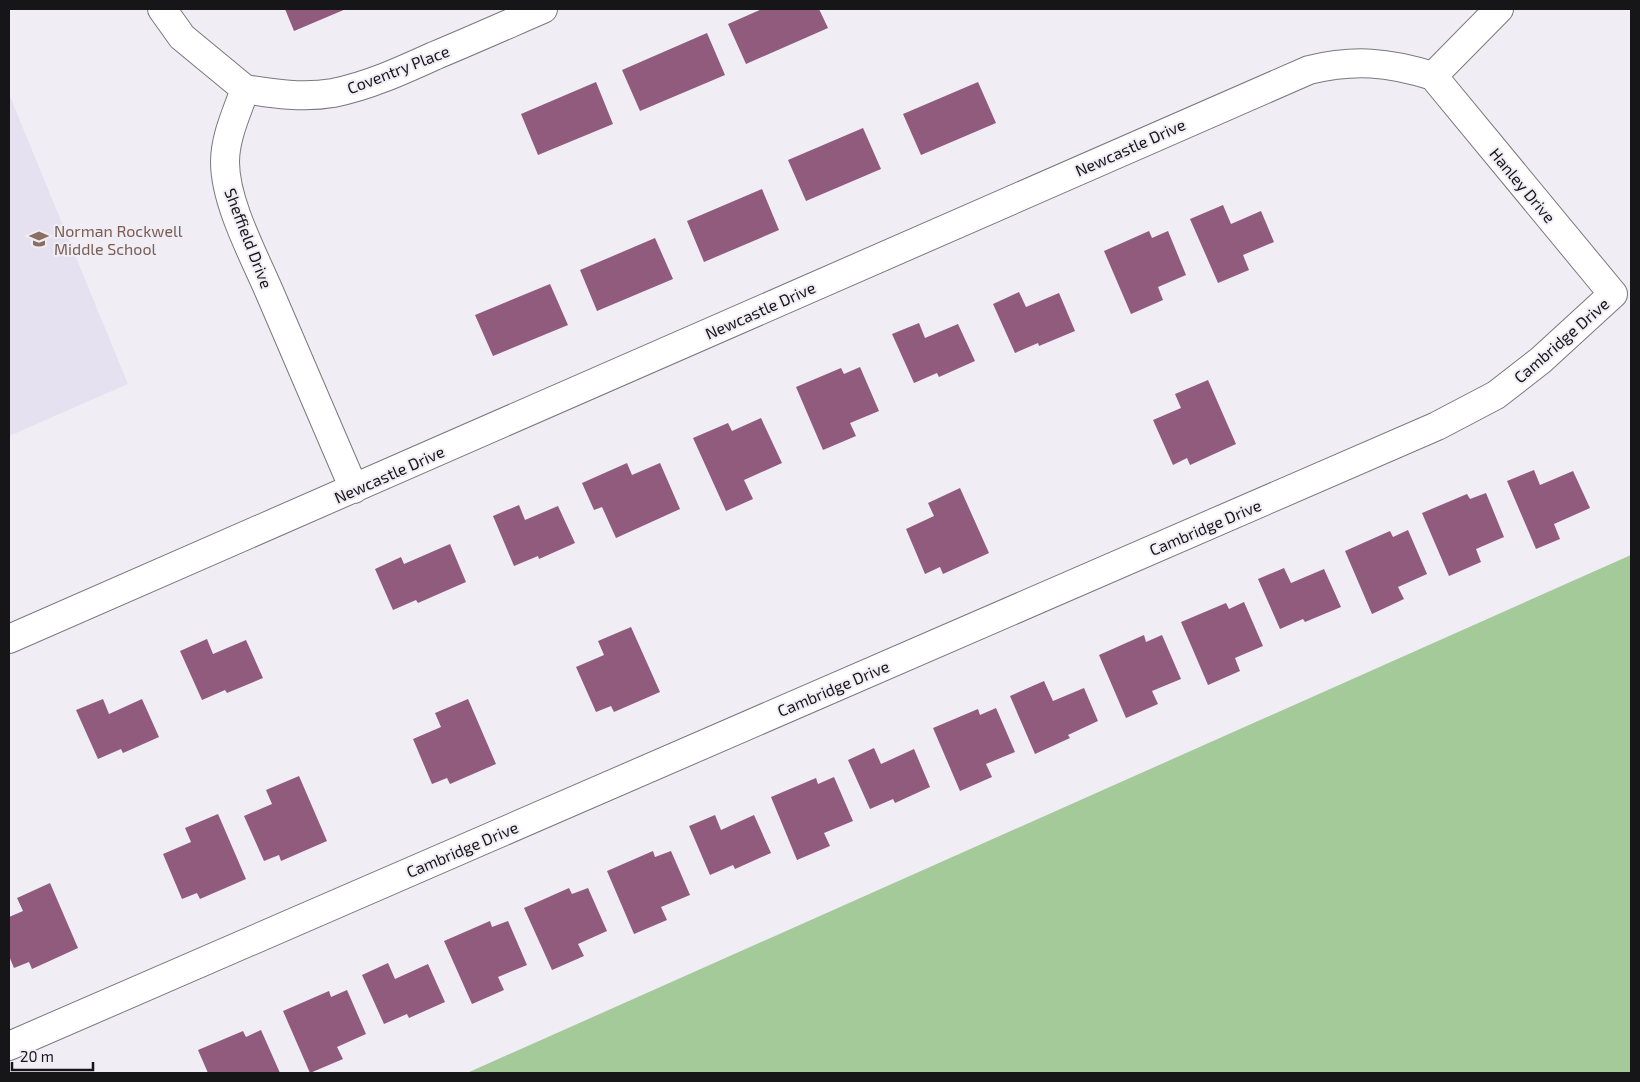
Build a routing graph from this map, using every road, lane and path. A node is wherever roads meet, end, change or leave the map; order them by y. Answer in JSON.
{"nodes":[{"id":1,"x":162,"y":9,"type":"edge"},
{"id":2,"x":543,"y":9,"type":"edge"},
{"id":3,"x":1499,"y":9,"type":"edge"},
{"id":4,"x":1433,"y":76,"type":"junction"},
{"id":5,"x":245,"y":89,"type":"junction"},
{"id":6,"x":1622,"y":297,"type":"edge"},
{"id":7,"x":354,"y":489,"type":"junction"},
{"id":8,"x":9,"y":639,"type":"edge"},
{"id":9,"x":9,"y":1046,"type":"edge"}],
"edges":[{"from":1,"to":5,"type":"street"},
{"from":2,"to":5,"type":"street","name":"Coventry Place"},
{"from":3,"to":4,"type":"street"},
{"from":4,"to":6,"type":"street","name":"Hanley Drive"},
{"from":4,"to":7,"type":"street","name":"Newcastle Drive"},
{"from":5,"to":7,"type":"street","name":"Sheffield Drive"},
{"from":6,"to":9,"type":"street","name":"Cambridge Drive"},
{"from":7,"to":8,"type":"street","name":"Newcastle Drive"}]}
